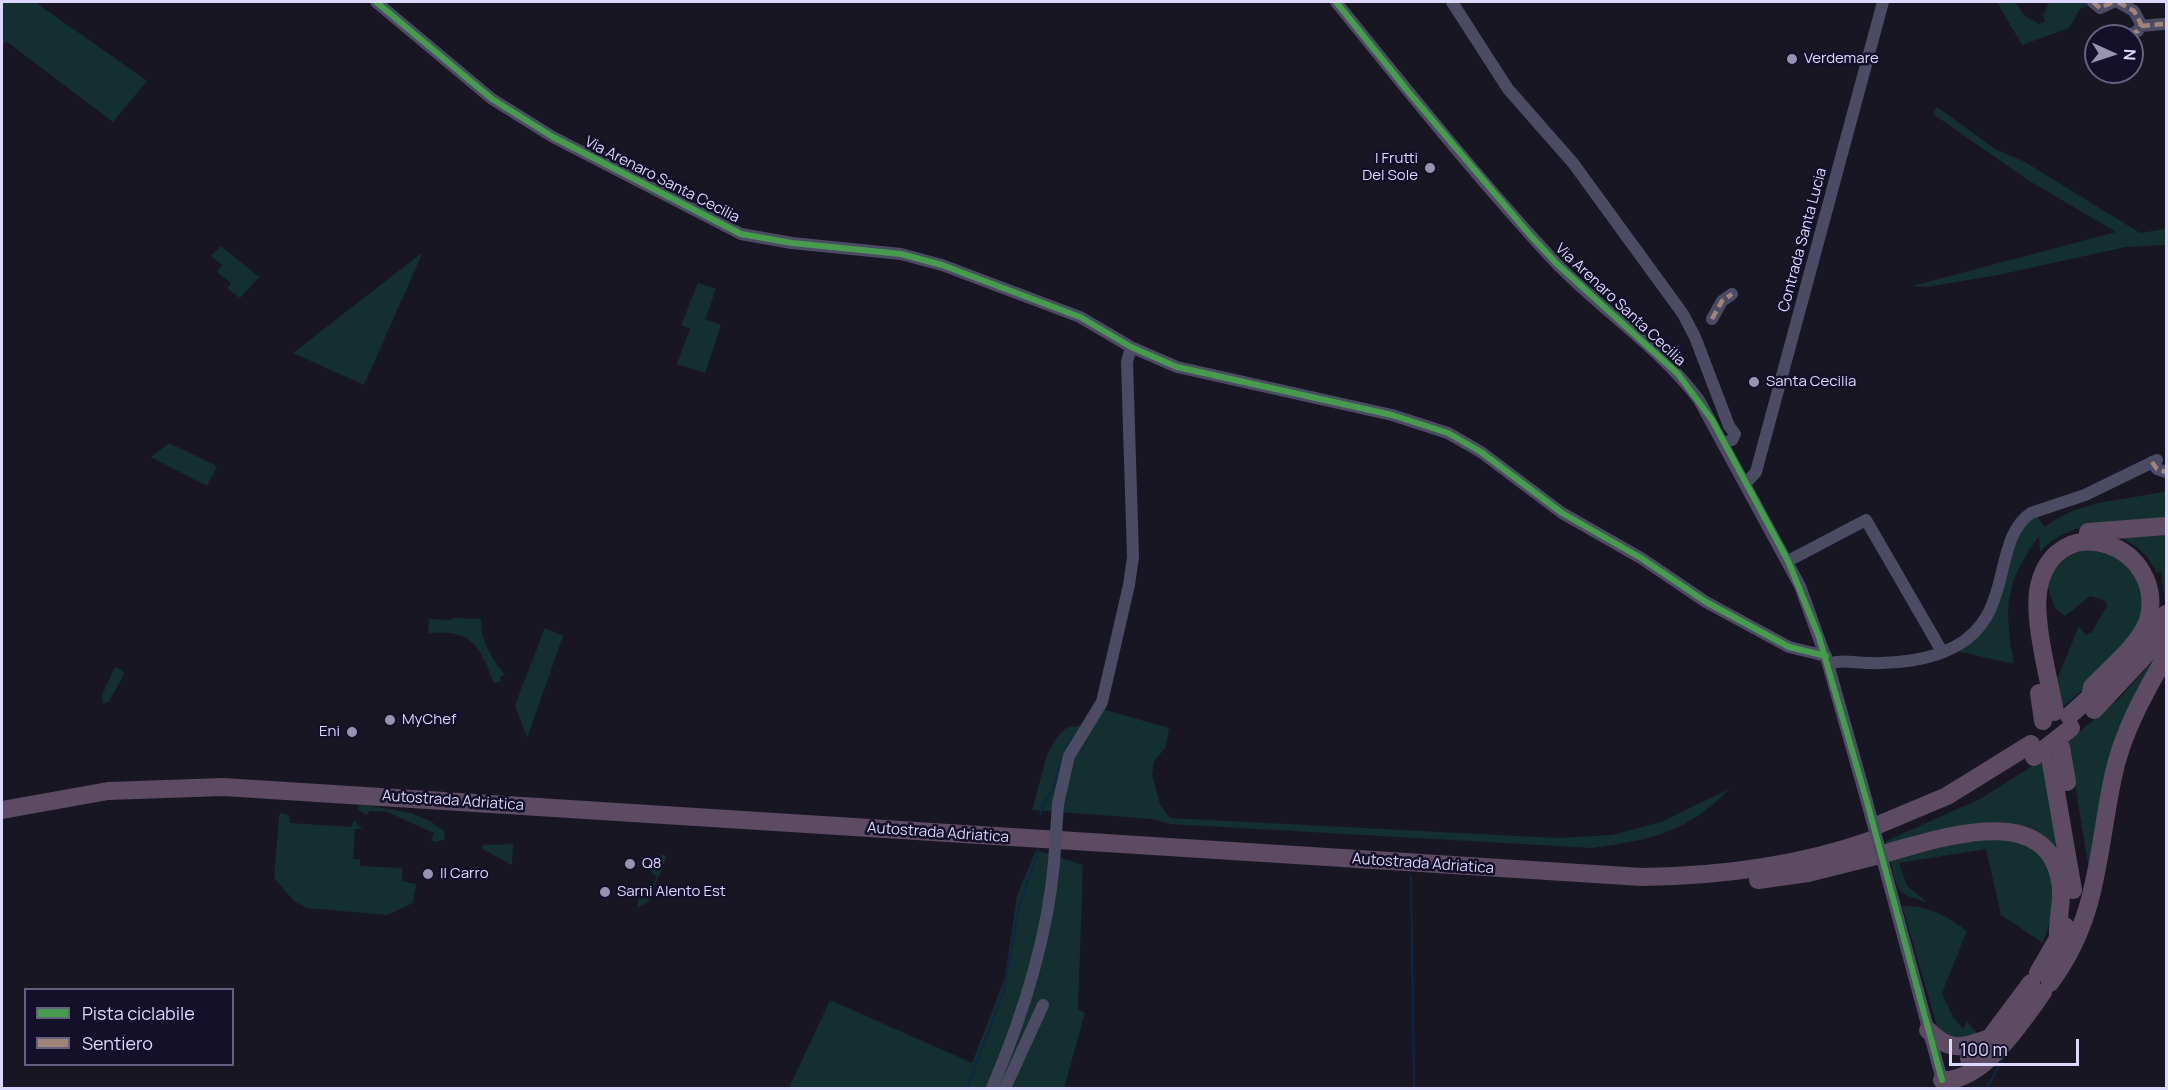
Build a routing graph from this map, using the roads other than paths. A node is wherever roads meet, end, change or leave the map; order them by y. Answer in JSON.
{"nodes":[{"id":1,"x":376,"y":2,"type":"edge"},
{"id":2,"x":1336,"y":2,"type":"edge"},
{"id":3,"x":1452,"y":2,"type":"edge"},
{"id":4,"x":1883,"y":2,"type":"edge"},
{"id":5,"x":2093,"y":2,"type":"edge"},
{"id":6,"x":2113,"y":2,"type":"edge"},
{"id":7,"x":2118,"y":2,"type":"edge"},
{"id":8,"x":2139,"y":24,"type":"edge"},
{"id":9,"x":2163,"y":24,"type":"dead end"},
{"id":10,"x":2144,"y":26,"type":"edge"},
{"id":11,"x":1732,"y":294,"type":"dead end"},
{"id":12,"x":1712,"y":319,"type":"dead end"},
{"id":13,"x":1131,"y":347,"type":"junction"},
{"id":14,"x":1724,"y":443,"type":"junction"},
{"id":15,"x":2166,"y":472,"type":"edge"},
{"id":16,"x":1746,"y":483,"type":"junction"},
{"id":17,"x":2166,"y":526,"type":"edge"},
{"id":18,"x":1788,"y":561,"type":"junction"},
{"id":19,"x":2166,"y":614,"type":"edge"},
{"id":20,"x":2166,"y":633,"type":"edge"},
{"id":21,"x":1939,"y":653,"type":"junction"},
{"id":22,"x":2166,"y":656,"type":"edge"},
{"id":23,"x":1827,"y":660,"type":"junction"},
{"id":24,"x":2090,"y":697,"type":"junction"},
{"id":25,"x":2059,"y":719,"type":"junction"},
{"id":26,"x":2061,"y":747,"type":"dead end"},
{"id":27,"x":2039,"y":755,"type":"junction"},
{"id":28,"x":2,"y":797,"type":"edge"},
{"id":29,"x":2,"y":810,"type":"edge"},
{"id":30,"x":1877,"y":840,"type":"junction"},
{"id":31,"x":2064,"y":941,"type":"junction"},
{"id":32,"x":2040,"y":983,"type":"junction"},
{"id":33,"x":1043,"y":1005,"type":"dead end"},
{"id":34,"x":1929,"y":1030,"type":"junction"},
{"id":35,"x":1989,"y":1038,"type":"junction"},
{"id":36,"x":1986,"y":1061,"type":"junction"},
{"id":37,"x":1942,"y":1080,"type":"junction"},
{"id":38,"x":992,"y":1089,"type":"edge"},
{"id":39,"x":1005,"y":1089,"type":"edge"},
{"id":40,"x":1973,"y":1089,"type":"edge"}],
"edges":[{"from":1,"to":13,"type":"street","name":"Via Arenaro Santa Cecilia"},
{"from":2,"to":14,"type":"street","name":"Via Arenaro Santa Cecilia"},
{"from":3,"to":14,"type":"street"},
{"from":4,"to":16,"type":"street","name":"Contrada Santa Lucia"},
{"from":5,"to":6,"type":"street"},
{"from":7,"to":8,"type":"street"},
{"from":9,"to":10,"type":"street"},
{"from":11,"to":12,"type":"street"},
{"from":13,"to":23,"type":"street","name":"Via Arenaro Santa Cecilia"},
{"from":13,"to":38,"type":"street","bridge":true},
{"from":14,"to":16,"type":"street","name":"Via Arenaro Santa Cecilia"},
{"from":15,"to":21,"type":"street","name":"Via Arenaro Santa Cecilia"},
{"from":16,"to":18,"type":"street","name":"Via Arenaro Santa Cecilia"},
{"from":17,"to":25,"type":"highway"},
{"from":18,"to":21,"type":"street"},
{"from":18,"to":23,"type":"street","name":"Via Arenaro Santa Cecilia"},
{"from":19,"to":24,"type":"highway","name":"Autostrada Adriatica"},
{"from":20,"to":25,"type":"highway","name":"Autostrada Adriatica"},
{"from":21,"to":23,"type":"street","name":"Via Arenaro Santa Cecilia"},
{"from":22,"to":31,"type":"highway"},
{"from":23,"to":34,"type":"street","name":"Via Arenaro Santa Cecilia","bridge":true},
{"from":24,"to":25,"type":"highway","name":"Autostrada Adriatica"},
{"from":24,"to":25,"type":"highway"},
{"from":25,"to":27,"type":"highway","name":"Autostrada Adriatica","bridge":true},
{"from":26,"to":31,"type":"highway"},
{"from":27,"to":30,"type":"highway","name":"Autostrada Adriatica"},
{"from":27,"to":31,"type":"highway"},
{"from":28,"to":30,"type":"highway","name":"Autostrada Adriatica"},
{"from":29,"to":30,"type":"highway","name":"Autostrada Adriatica"},
{"from":30,"to":31,"type":"highway"},
{"from":31,"to":32,"type":"highway"},
{"from":32,"to":35,"type":"highway"},
{"from":32,"to":36,"type":"highway"},
{"from":33,"to":39,"type":"street"},
{"from":34,"to":35,"type":"highway"},
{"from":34,"to":37,"type":"street","name":"Via Arenaro Santa Cecilia"},
{"from":35,"to":37,"type":"highway"},
{"from":36,"to":37,"type":"highway"},
{"from":36,"to":40,"type":"highway"}]}
